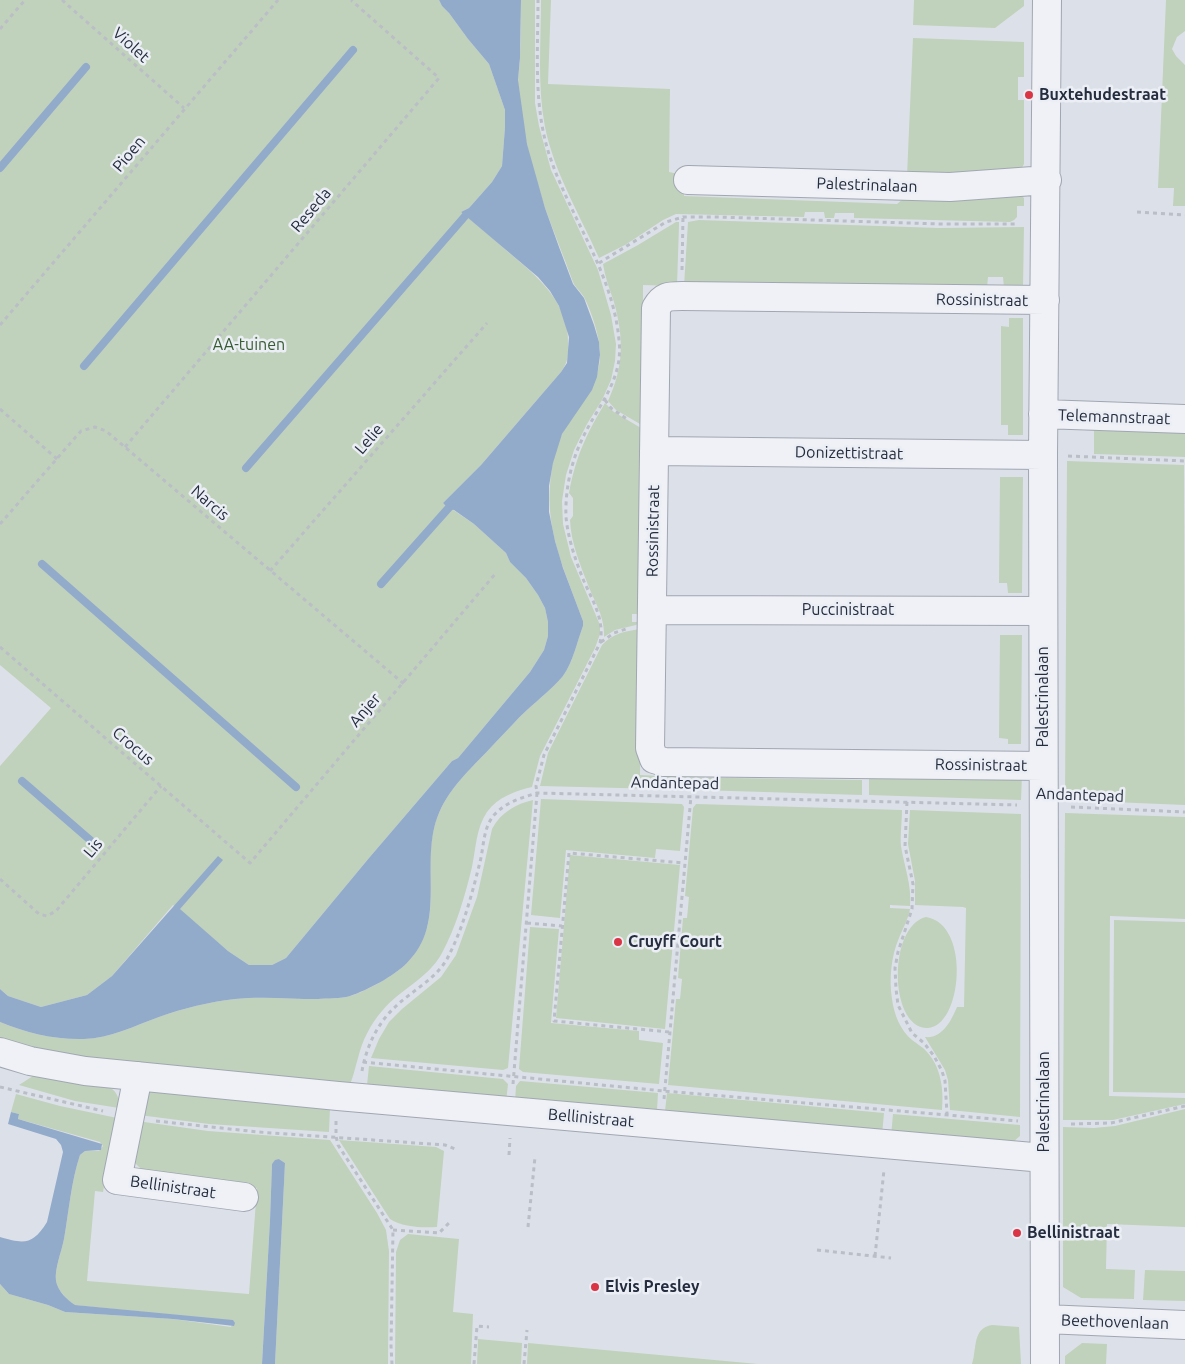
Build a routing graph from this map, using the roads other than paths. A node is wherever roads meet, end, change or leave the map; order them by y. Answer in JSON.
{"nodes":[{"id":1,"x":1047,"y":0,"type":"edge"},
{"id":2,"x":688,"y":180,"type":"dead end"},
{"id":3,"x":1046,"y":180,"type":"junction"},
{"id":4,"x":1045,"y":300,"type":"junction"},
{"id":5,"x":1043,"y":414,"type":"junction"},
{"id":6,"x":1185,"y":419,"type":"edge"},
{"id":7,"x":654,"y":452,"type":"junction"},
{"id":8,"x":1043,"y":455,"type":"junction"},
{"id":9,"x":652,"y":610,"type":"junction"},
{"id":10,"x":1043,"y":611,"type":"junction"},
{"id":11,"x":1043,"y":766,"type":"junction"},
{"id":12,"x":0,"y":1052,"type":"edge"},
{"id":13,"x":138,"y":1076,"type":"junction"},
{"id":14,"x":1044,"y":1158,"type":"junction"},
{"id":15,"x":244,"y":1197,"type":"dead end"},
{"id":16,"x":1045,"y":1319,"type":"junction"},
{"id":17,"x":1185,"y":1325,"type":"edge"},
{"id":18,"x":1045,"y":1364,"type":"edge"}],
"edges":[{"from":1,"to":3,"type":"street","name":"Palestrinalaan"},
{"from":2,"to":3,"type":"street","name":"Palestrinalaan"},
{"from":3,"to":4,"type":"street","name":"Palestrinalaan"},
{"from":4,"to":5,"type":"street","name":"Palestrinalaan"},
{"from":4,"to":7,"type":"street","name":"Rossinistraat"},
{"from":5,"to":6,"type":"street","name":"Telemannstraat"},
{"from":5,"to":8,"type":"street","name":"Palestrinalaan"},
{"from":7,"to":8,"type":"street","name":"Donizettistraat"},
{"from":7,"to":9,"type":"street","name":"Rossinistraat"},
{"from":8,"to":10,"type":"street","name":"Palestrinalaan"},
{"from":9,"to":10,"type":"street","name":"Puccinistraat"},
{"from":9,"to":11,"type":"street","name":"Rossinistraat"},
{"from":10,"to":11,"type":"street","name":"Palestrinalaan"},
{"from":11,"to":14,"type":"street","name":"Palestrinalaan"},
{"from":12,"to":13,"type":"street","name":"Bellinistraat"},
{"from":13,"to":14,"type":"street","name":"Bellinistraat"},
{"from":13,"to":15,"type":"street","name":"Bellinistraat"},
{"from":14,"to":16,"type":"street","name":"Palestrinalaan"},
{"from":16,"to":17,"type":"street","name":"Beethovenlaan"},
{"from":16,"to":18,"type":"street","name":"Palestrinalaan"}]}
